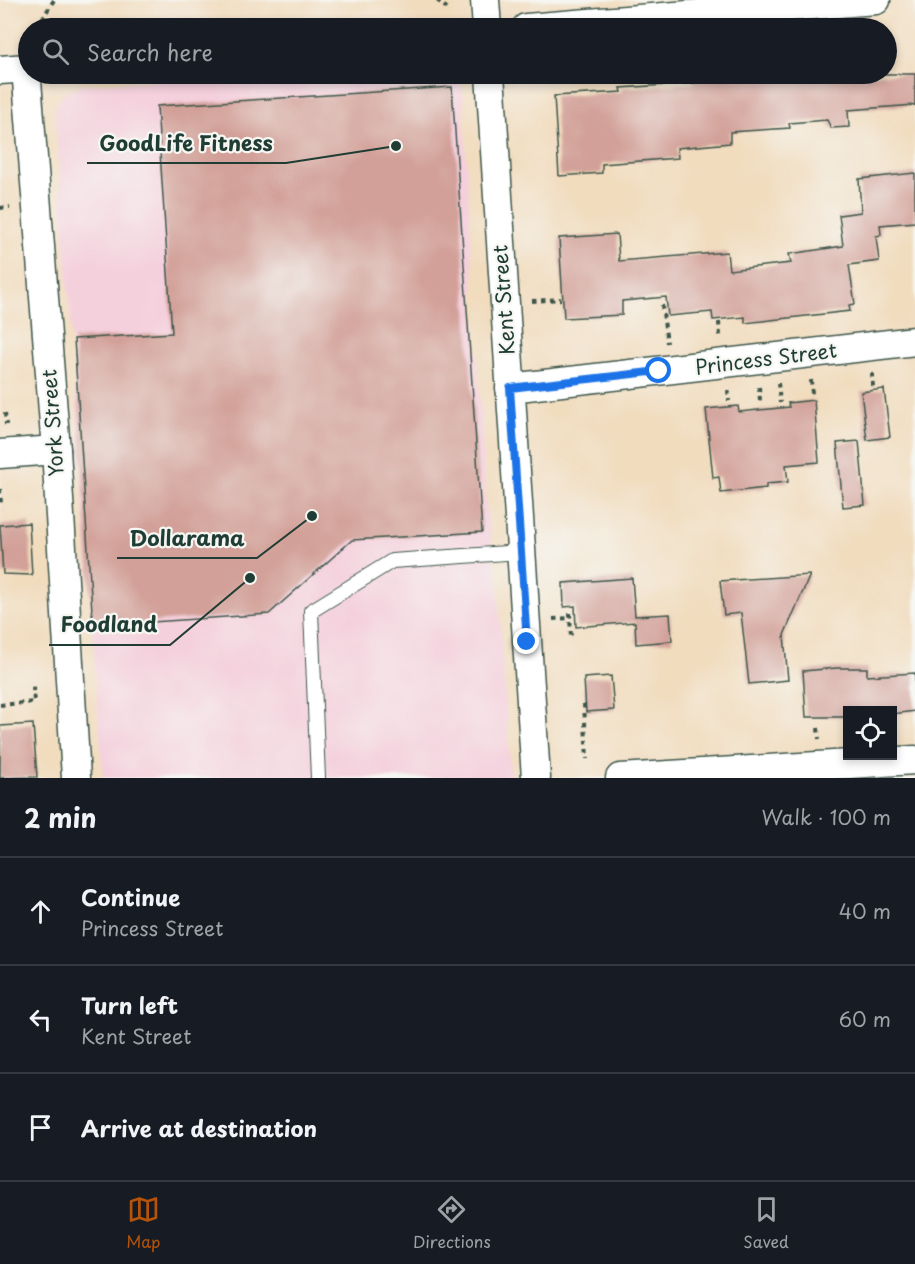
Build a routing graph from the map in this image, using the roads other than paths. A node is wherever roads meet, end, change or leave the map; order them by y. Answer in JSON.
{"nodes":[{"id":1,"x":485,"y":0,"type":"edge"},
{"id":2,"x":876,"y":0,"type":"edge"},
{"id":3,"x":486,"y":18,"type":"edge"},
{"id":4,"x":651,"y":18,"type":"edge"},
{"id":5,"x":19,"y":84,"type":"edge"},
{"id":6,"x":491,"y":84,"type":"edge"},
{"id":7,"x":915,"y":341,"type":"edge"},
{"id":8,"x":510,"y":388,"type":"junction"},
{"id":9,"x":56,"y":450,"type":"junction"},
{"id":10,"x":0,"y":454,"type":"edge"},
{"id":11,"x":521,"y":552,"type":"junction"},
{"id":12,"x":915,"y":760,"type":"edge"},
{"id":13,"x":76,"y":778,"type":"edge"},
{"id":14,"x":318,"y":778,"type":"edge"},
{"id":15,"x":536,"y":778,"type":"edge"},
{"id":16,"x":620,"y":778,"type":"edge"}],
"edges":[{"from":1,"to":3,"type":"street"},
{"from":2,"to":4,"type":"street"},
{"from":5,"to":9,"type":"street","name":"York Street"},
{"from":6,"to":8,"type":"street","name":"Kent Street"},
{"from":7,"to":8,"type":"street","name":"Princess Street"},
{"from":8,"to":11,"type":"street","name":"Kent Street"},
{"from":9,"to":10,"type":"street"},
{"from":9,"to":13,"type":"street","name":"York Street"},
{"from":11,"to":14,"type":"lane"},
{"from":11,"to":15,"type":"street","name":"Kent Street"},
{"from":12,"to":16,"type":"street"}]}
